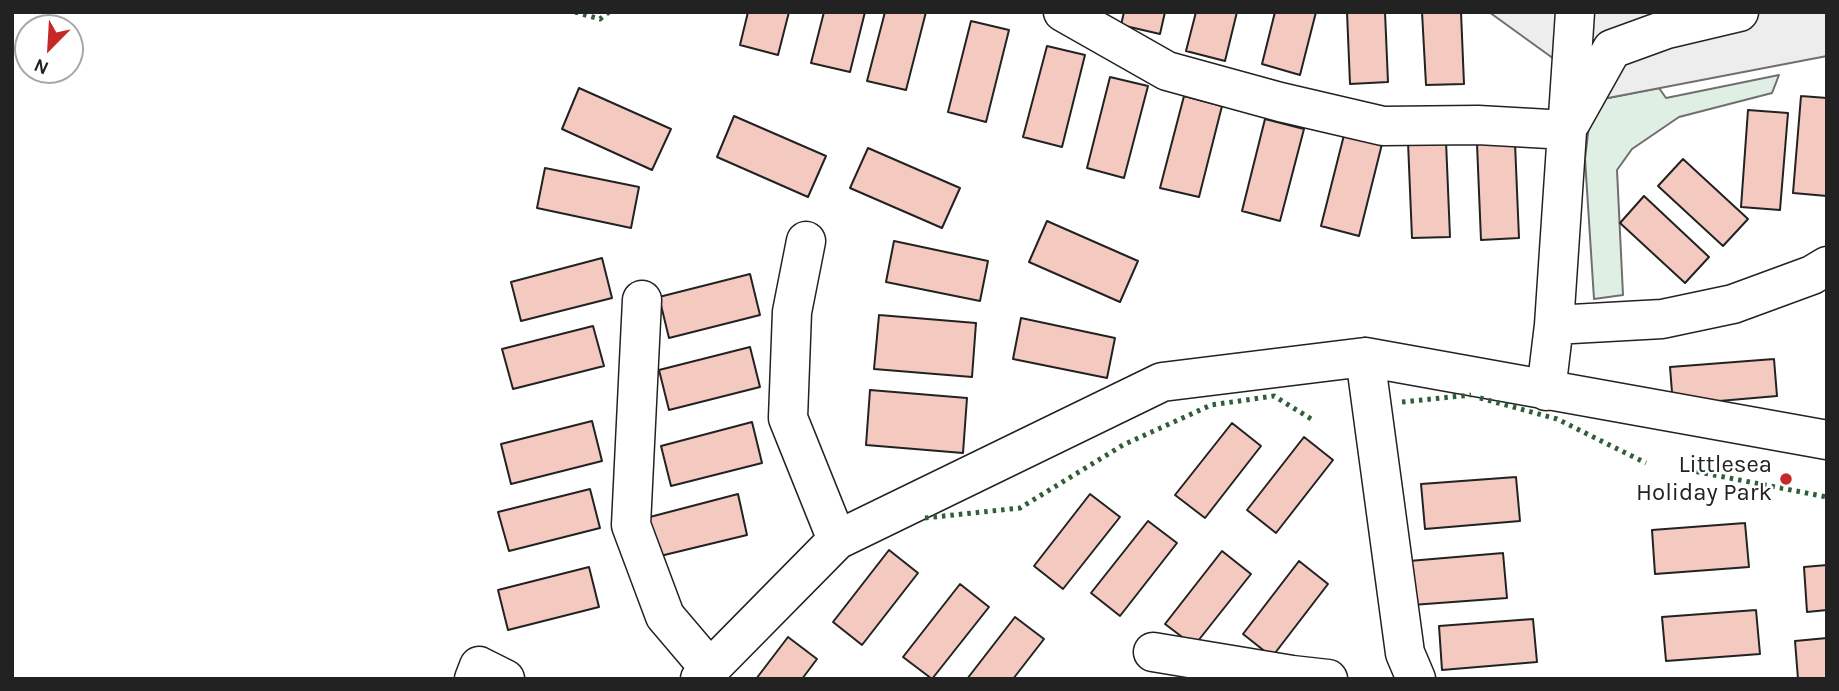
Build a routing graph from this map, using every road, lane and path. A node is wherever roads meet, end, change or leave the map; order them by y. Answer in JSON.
{"nodes":[{"id":1,"x":1063,"y":12,"type":"edge"},
{"id":2,"x":1575,"y":12,"type":"edge"},
{"id":3,"x":1739,"y":12,"type":"edge"},
{"id":4,"x":1567,"y":130,"type":"junction"},
{"id":5,"x":807,"y":242,"type":"dead end"},
{"id":6,"x":1827,"y":267,"type":"edge"},
{"id":7,"x":642,"y":300,"type":"dead end"},
{"id":8,"x":1554,"y":325,"type":"junction"},
{"id":9,"x":1365,"y":357,"type":"junction"},
{"id":10,"x":1546,"y":391,"type":"junction"},
{"id":11,"x":1827,"y":440,"type":"edge"},
{"id":12,"x":837,"y":540,"type":"junction"},
{"id":13,"x":1153,"y":652,"type":"dead end"},
{"id":14,"x":705,"y":674,"type":"edge"},
{"id":15,"x":474,"y":679,"type":"edge"},
{"id":16,"x":505,"y":679,"type":"edge"},
{"id":17,"x":1328,"y":679,"type":"edge"},
{"id":18,"x":1416,"y":679,"type":"edge"}],
"edges":[{"from":1,"to":4,"type":"lane"},
{"from":2,"to":4,"type":"lane"},
{"from":3,"to":4,"type":"lane"},
{"from":4,"to":8,"type":"lane"},
{"from":5,"to":12,"type":"lane"},
{"from":6,"to":8,"type":"lane"},
{"from":7,"to":14,"type":"lane"},
{"from":8,"to":10,"type":"lane"},
{"from":9,"to":10,"type":"lane"},
{"from":9,"to":12,"type":"lane"},
{"from":9,"to":18,"type":"lane"},
{"from":10,"to":11,"type":"lane"},
{"from":12,"to":14,"type":"lane"},
{"from":13,"to":17,"type":"lane"},
{"from":15,"to":16,"type":"lane"}]}
